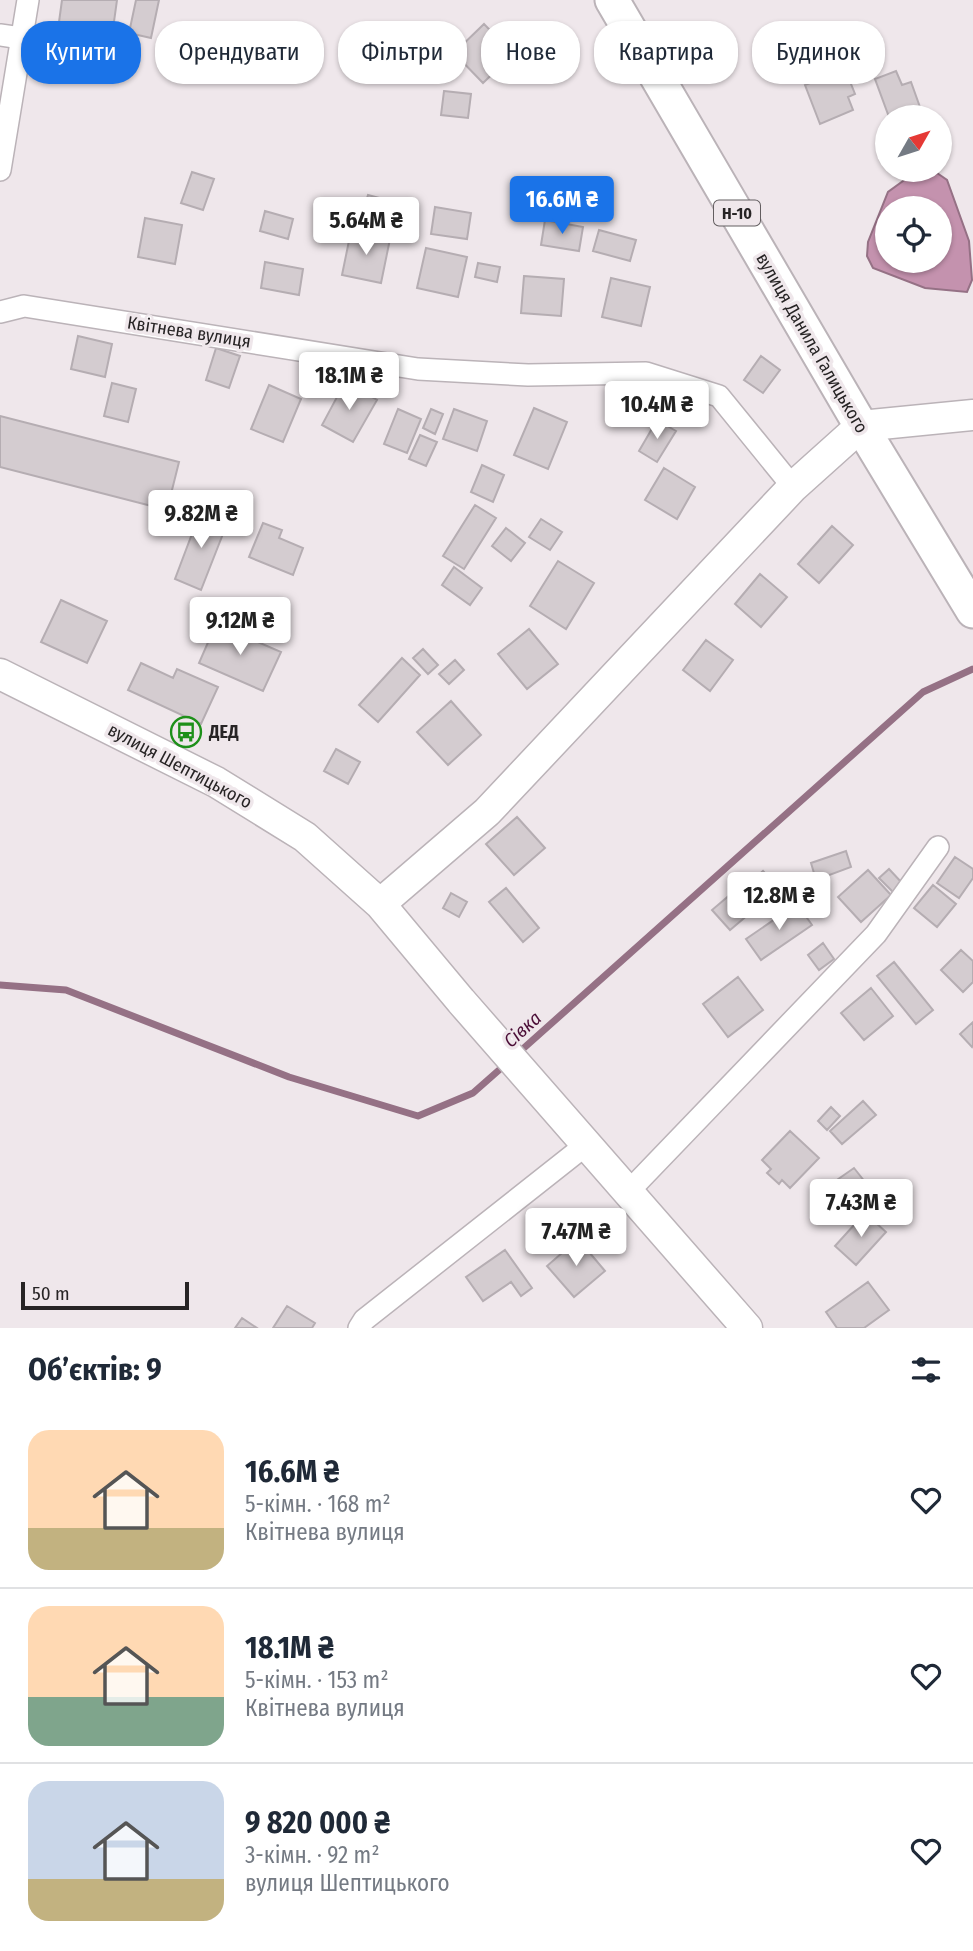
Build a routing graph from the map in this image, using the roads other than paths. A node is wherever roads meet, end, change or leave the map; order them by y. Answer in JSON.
{"nodes":[{"id":1,"x":28,"y":0,"type":"edge"},
{"id":2,"x":612,"y":0,"type":"edge"},
{"id":3,"x":11,"y":37,"type":"edge"},
{"id":4,"x":0,"y":170,"type":"edge"},
{"id":5,"x":0,"y":312,"type":"edge"},
{"id":6,"x":973,"y":415,"type":"edge"},
{"id":7,"x":861,"y":426,"type":"junction"},
{"id":8,"x":793,"y":487,"type":"junction"},
{"id":9,"x":973,"y":611,"type":"edge"},
{"id":10,"x":0,"y":674,"type":"edge"},
{"id":11,"x":938,"y":847,"type":"dead end"},
{"id":12,"x":380,"y":904,"type":"junction"},
{"id":13,"x":587,"y":1144,"type":"junction"},
{"id":14,"x":629,"y":1191,"type":"junction"},
{"id":15,"x":359,"y":1328,"type":"edge"},
{"id":16,"x":747,"y":1328,"type":"edge"}],
"edges":[{"from":1,"to":3,"type":"street"},
{"from":2,"to":7,"type":"main road","name":"вулиця Данила Галицького","number":"Н-10"},
{"from":3,"to":4,"type":"street"},
{"from":5,"to":8,"type":"street","name":"Квітнева вулиця"},
{"from":6,"to":7,"type":"street"},
{"from":7,"to":8,"type":"street"},
{"from":7,"to":9,"type":"main road","name":"вулиця Данила Галицького","number":"Н-10"},
{"from":8,"to":12,"type":"street"},
{"from":10,"to":12,"type":"street","name":"вулиця Шептицького"},
{"from":11,"to":14,"type":"street"},
{"from":12,"to":13,"type":"street","name":"вулиця Шептицького"},
{"from":13,"to":14,"type":"street","name":"вулиця Шептицького"},
{"from":13,"to":15,"type":"street"},
{"from":14,"to":16,"type":"street","name":"вулиця Шептицького"}]}
